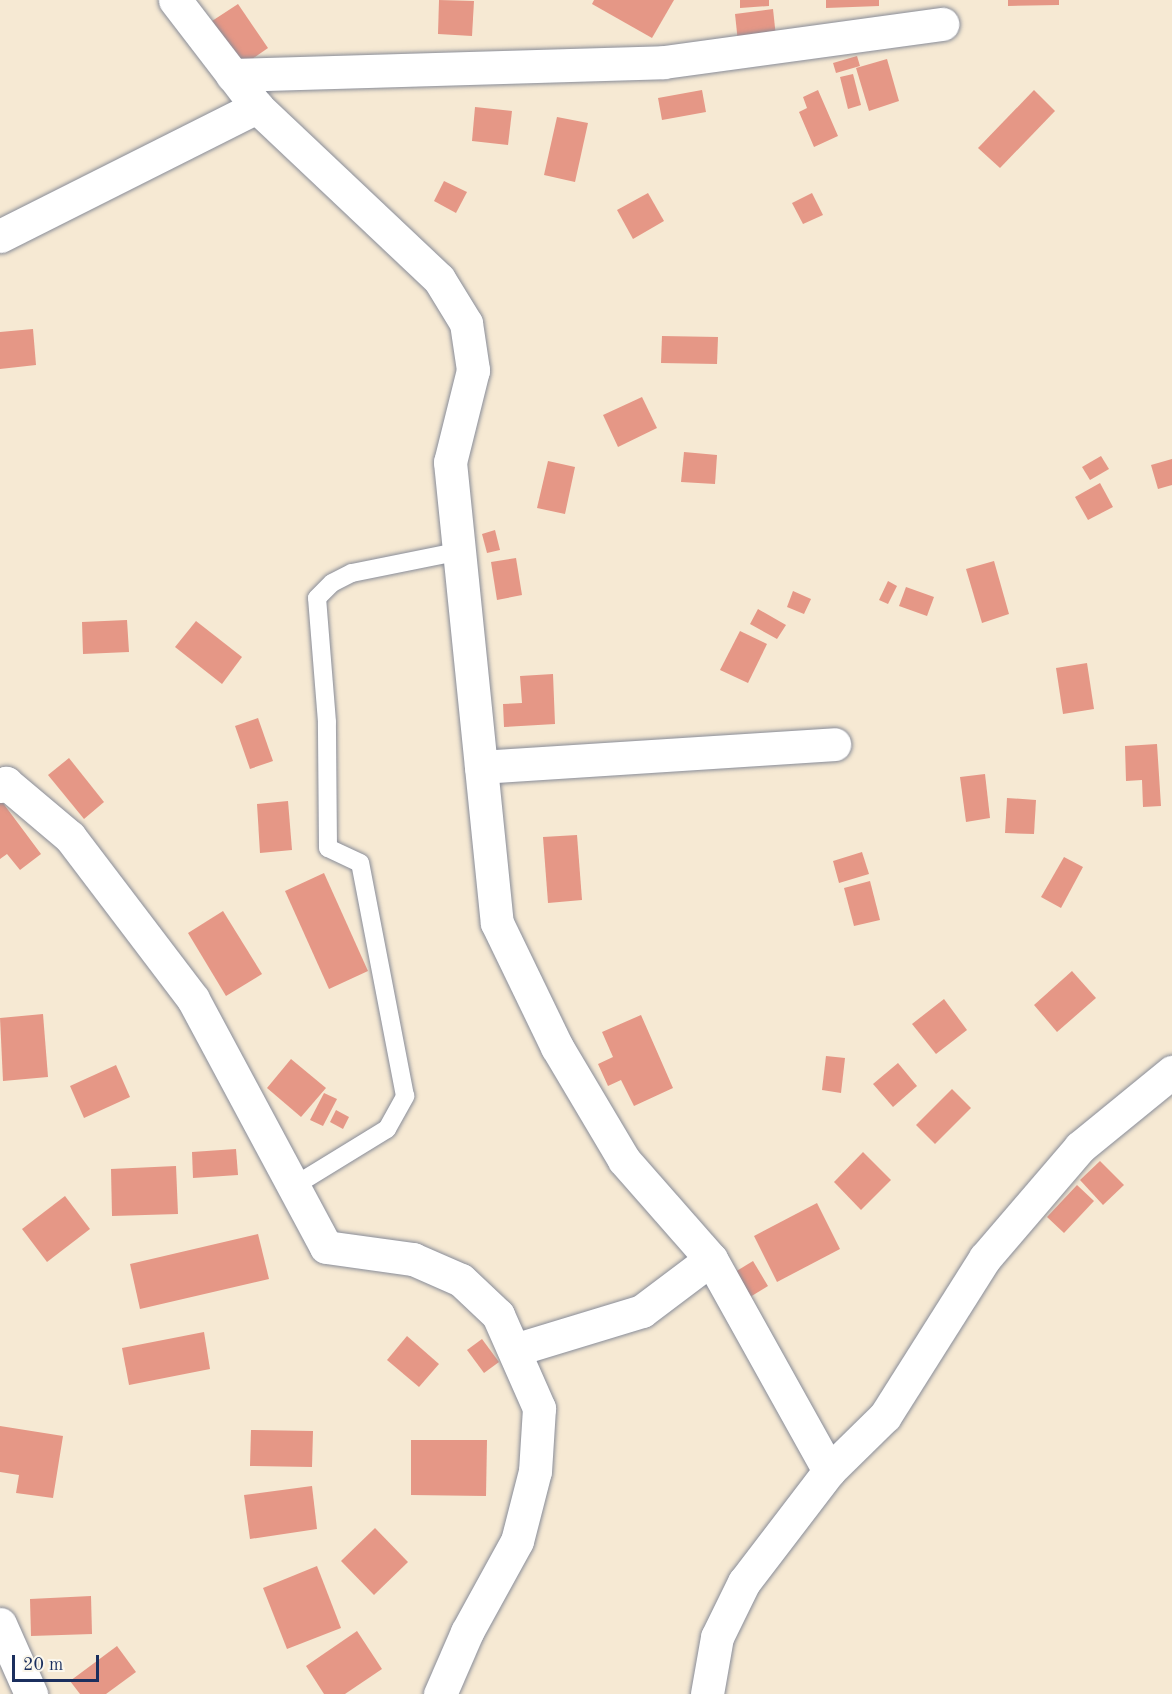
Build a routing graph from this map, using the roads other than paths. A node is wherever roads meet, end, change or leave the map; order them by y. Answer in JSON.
{"nodes":[{"id":1,"x":175,"y":0,"type":"edge"},
{"id":2,"x":942,"y":24,"type":"dead end"},
{"id":3,"x":232,"y":75,"type":"junction"},
{"id":4,"x":256,"y":107,"type":"junction"},
{"id":5,"x":0,"y":236,"type":"edge"},
{"id":6,"x":456,"y":552,"type":"junction"},
{"id":7,"x":834,"y":744,"type":"dead end"},
{"id":8,"x":481,"y":767,"type":"junction"},
{"id":9,"x":0,"y":786,"type":"edge"},
{"id":10,"x":1172,"y":1072,"type":"edge"},
{"id":11,"x":294,"y":1185,"type":"junction"},
{"id":12,"x":711,"y":1259,"type":"junction"},
{"id":13,"x":514,"y":1350,"type":"junction"},
{"id":14,"x":829,"y":1471,"type":"junction"},
{"id":15,"x":0,"y":1624,"type":"edge"},
{"id":16,"x":31,"y":1694,"type":"edge"},
{"id":17,"x":440,"y":1694,"type":"edge"},
{"id":18,"x":707,"y":1694,"type":"edge"}],
"edges":[{"from":1,"to":3,"type":"street"},
{"from":2,"to":3,"type":"street"},
{"from":3,"to":4,"type":"street"},
{"from":4,"to":5,"type":"street"},
{"from":4,"to":6,"type":"street"},
{"from":6,"to":8,"type":"street"},
{"from":6,"to":11,"type":"lane"},
{"from":7,"to":8,"type":"street"},
{"from":8,"to":12,"type":"street"},
{"from":9,"to":11,"type":"street"},
{"from":10,"to":14,"type":"street"},
{"from":11,"to":13,"type":"street"},
{"from":12,"to":13,"type":"street"},
{"from":12,"to":14,"type":"street"},
{"from":13,"to":17,"type":"street"},
{"from":14,"to":18,"type":"street"},
{"from":15,"to":16,"type":"street"}]}
